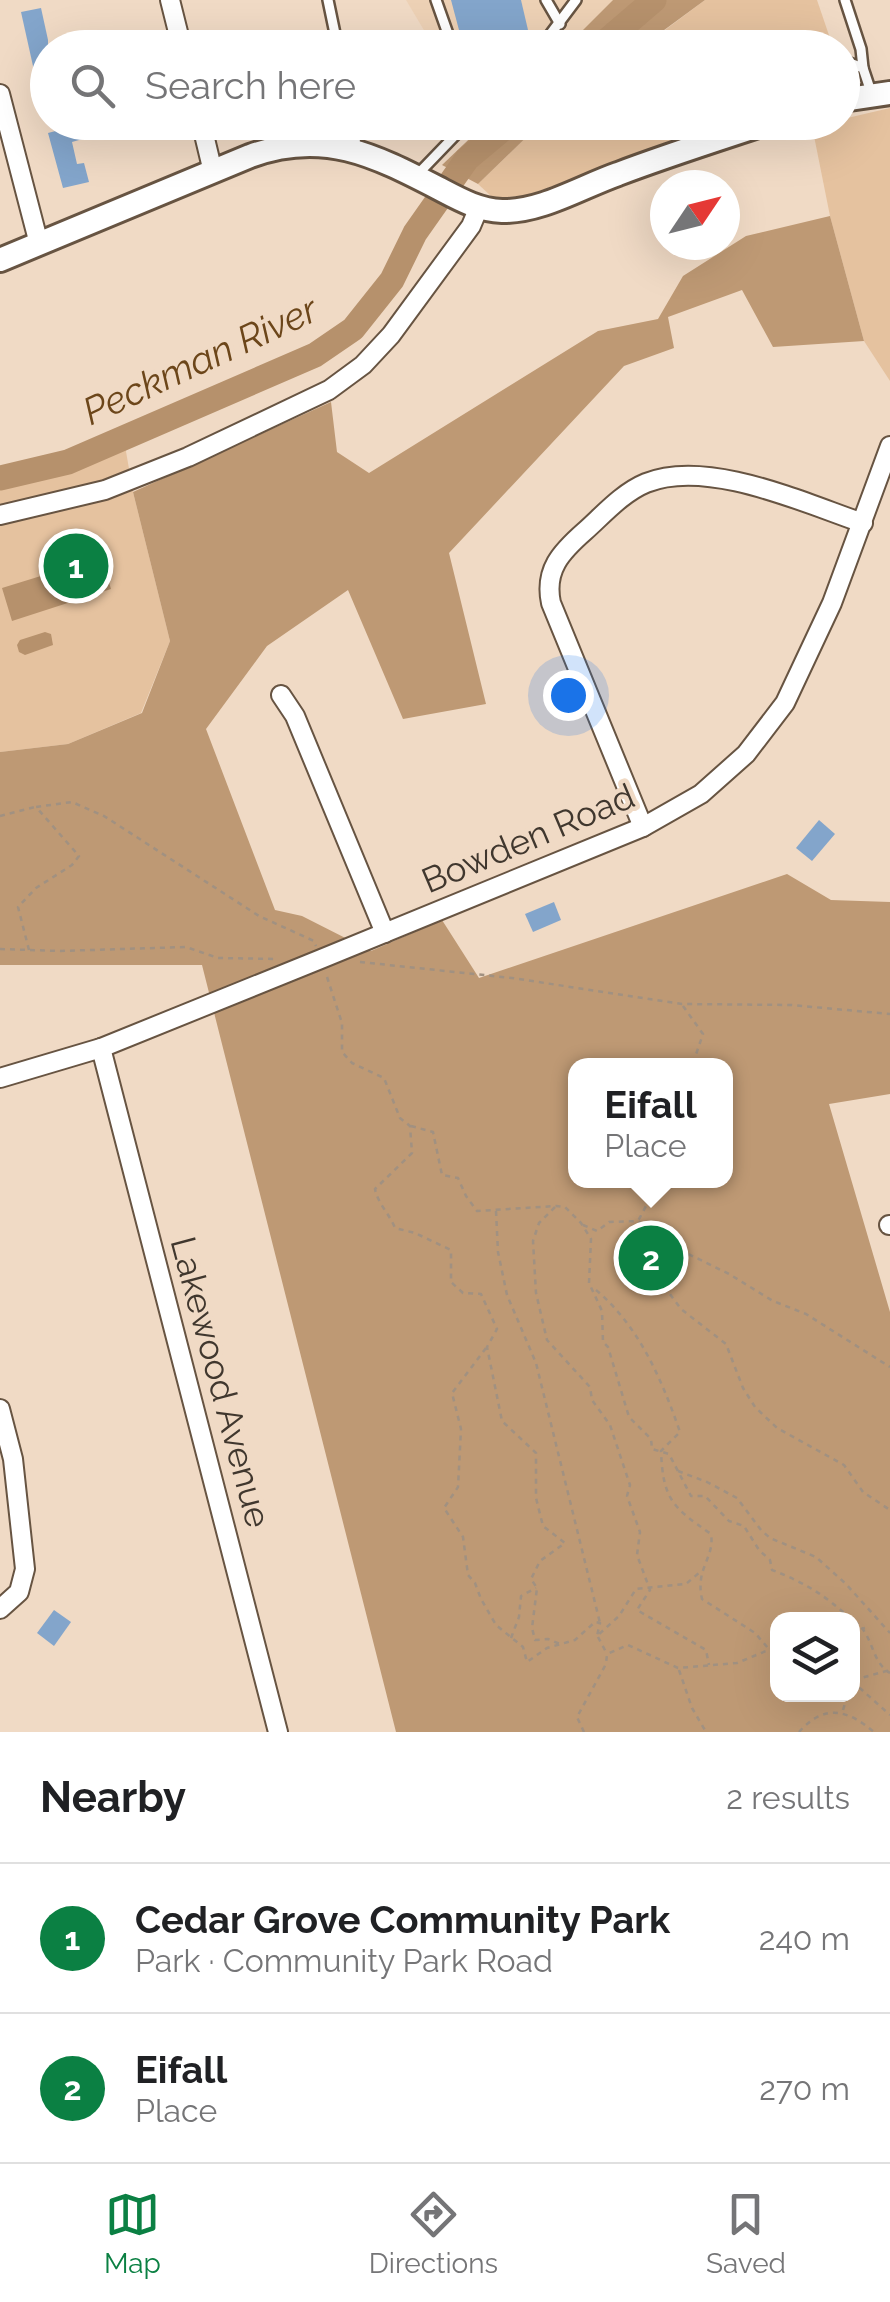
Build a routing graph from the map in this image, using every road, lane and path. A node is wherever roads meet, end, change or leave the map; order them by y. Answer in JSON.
{"nodes":[{"id":1,"x":170,"y":0,"type":"edge"},
{"id":2,"x":328,"y":0,"type":"edge"},
{"id":3,"x":436,"y":0,"type":"edge"},
{"id":4,"x":546,"y":0,"type":"edge"},
{"id":5,"x":576,"y":0,"type":"edge"},
{"id":6,"x":845,"y":0,"type":"edge"},
{"id":7,"x":560,"y":24,"type":"junction"},
{"id":8,"x":178,"y":30,"type":"edge"},
{"id":9,"x":334,"y":30,"type":"edge"},
{"id":10,"x":447,"y":30,"type":"edge"},
{"id":11,"x":555,"y":30,"type":"edge"},
{"id":12,"x":855,"y":30,"type":"edge"},
{"id":13,"x":860,"y":46,"type":"edge"},
{"id":14,"x":862,"y":68,"type":"joint"},
{"id":15,"x":0,"y":94,"type":"edge"},
{"id":16,"x":881,"y":94,"type":"edge"},
{"id":17,"x":205,"y":140,"type":"edge"},
{"id":18,"x":355,"y":140,"type":"edge"},
{"id":19,"x":454,"y":140,"type":"edge"},
{"id":20,"x":685,"y":140,"type":"edge"},
{"id":21,"x":715,"y":140,"type":"edge"},
{"id":22,"x":688,"y":149,"type":"junction"},
{"id":23,"x":355,"y":150,"type":"junction"},
{"id":24,"x":213,"y":172,"type":"junction"},
{"id":25,"x":423,"y":181,"type":"junction"},
{"id":26,"x":472,"y":205,"type":"junction"},
{"id":27,"x":39,"y":244,"type":"junction"},
{"id":28,"x":0,"y":260,"type":"edge"},
{"id":29,"x":890,"y":446,"type":"edge"},
{"id":30,"x":0,"y":515,"type":"edge"},
{"id":31,"x":864,"y":524,"type":"junction"},
{"id":32,"x":281,"y":695,"type":"dead end"},
{"id":33,"x":36,"y":807,"type":"junction"},
{"id":34,"x":0,"y":816,"type":"edge"},
{"id":35,"x":643,"y":827,"type":"junction"},
{"id":36,"x":385,"y":933,"type":"junction"},
{"id":37,"x":28,"y":950,"type":"dead end"},
{"id":38,"x":321,"y":959,"type":"junction"},
{"id":39,"x":890,"y":1014,"type":"edge"},
{"id":40,"x":100,"y":1048,"type":"junction"},
{"id":41,"x":694,"y":1058,"type":"edge"},
{"id":42,"x":0,"y":1078,"type":"edge"},
{"id":43,"x":410,"y":1126,"type":"junction"},
{"id":44,"x":656,"y":1188,"type":"edge"},
{"id":45,"x":556,"y":1206,"type":"junction"},
{"id":46,"x":496,"y":1210,"type":"dead end"},
{"id":47,"x":638,"y":1221,"type":"junction"},
{"id":48,"x":582,"y":1225,"type":"junction"},
{"id":49,"x":592,"y":1287,"type":"junction"},
{"id":50,"x":487,"y":1346,"type":"junction"},
{"id":51,"x":890,"y":1367,"type":"edge"},
{"id":52,"x":0,"y":1409,"type":"edge"},
{"id":53,"x":661,"y":1452,"type":"junction"},
{"id":54,"x":678,"y":1472,"type":"junction"},
{"id":55,"x":890,"y":1510,"type":"edge"},
{"id":56,"x":700,"y":1572,"type":"junction"},
{"id":57,"x":538,"y":1588,"type":"junction"},
{"id":58,"x":650,"y":1590,"type":"junction"},
{"id":59,"x":0,"y":1609,"type":"edge"},
{"id":60,"x":845,"y":1612,"type":"edge"},
{"id":61,"x":600,"y":1624,"type":"junction"},
{"id":62,"x":860,"y":1625,"type":"edge"},
{"id":63,"x":864,"y":1628,"type":"junction"},
{"id":64,"x":860,"y":1629,"type":"edge"},
{"id":65,"x":890,"y":1634,"type":"edge"},
{"id":66,"x":597,"y":1636,"type":"junction"},
{"id":67,"x":510,"y":1639,"type":"junction"},
{"id":68,"x":560,"y":1644,"type":"junction"},
{"id":69,"x":768,"y":1648,"type":"joint"},
{"id":70,"x":607,"y":1654,"type":"junction"},
{"id":71,"x":709,"y":1665,"type":"junction"},
{"id":72,"x":678,"y":1668,"type":"junction"},
{"id":73,"x":883,"y":1670,"type":"junction"},
{"id":74,"x":890,"y":1672,"type":"edge"},
{"id":75,"x":860,"y":1677,"type":"edge"},
{"id":76,"x":860,"y":1687,"type":"edge"},
{"id":77,"x":845,"y":1702,"type":"edge"},
{"id":78,"x":842,"y":1711,"type":"junction"},
{"id":79,"x":890,"y":1715,"type":"edge"},
{"id":80,"x":278,"y":1732,"type":"edge"},
{"id":81,"x":584,"y":1732,"type":"edge"},
{"id":82,"x":706,"y":1732,"type":"edge"},
{"id":83,"x":799,"y":1732,"type":"edge"},
{"id":84,"x":874,"y":1732,"type":"edge"}],
"edges":[{"from":1,"to":8,"type":"street"},
{"from":2,"to":9,"type":"lane"},
{"from":3,"to":10,"type":"lane"},
{"from":4,"to":7,"type":"lane"},
{"from":5,"to":7,"type":"lane"},
{"from":6,"to":12,"type":"lane"},
{"from":7,"to":11,"type":"lane"},
{"from":13,"to":14,"type":"lane"},
{"from":14,"to":16,"type":"lane"},
{"from":15,"to":27,"type":"street"},
{"from":17,"to":24,"type":"street"},
{"from":18,"to":23,"type":"lane"},
{"from":19,"to":25,"type":"lane"},
{"from":20,"to":22,"type":"lane"},
{"from":21,"to":22,"type":"street"},
{"from":22,"to":26,"type":"street"},
{"from":23,"to":24,"type":"street"},
{"from":23,"to":25,"type":"street"},
{"from":24,"to":27,"type":"street"},
{"from":25,"to":26,"type":"street"},
{"from":26,"to":30,"type":"street"},
{"from":27,"to":28,"type":"street"},
{"from":29,"to":31,"type":"street","name":"Bowden Road"},
{"from":31,"to":35,"type":"street","name":"Bowden Road"},
{"from":31,"to":35,"type":"street"},
{"from":32,"to":36,"type":"street"},
{"from":33,"to":34,"type":"path"},
{"from":33,"to":37,"type":"path"},
{"from":33,"to":38,"type":"path"},
{"from":35,"to":36,"type":"street","name":"Bowden Road"},
{"from":36,"to":38,"type":"street","name":"Bowden Road"},
{"from":38,"to":40,"type":"street","name":"Bowden Road"},
{"from":38,"to":43,"type":"path"},
{"from":39,"to":41,"type":"path"},
{"from":40,"to":42,"type":"street","name":"Bowden Road"},
{"from":40,"to":80,"type":"street","name":"Lakewood Avenue"},
{"from":43,"to":45,"type":"path"},
{"from":43,"to":50,"type":"path"},
{"from":44,"to":47,"type":"path"},
{"from":45,"to":48,"type":"path"},
{"from":45,"to":58,"type":"path"},
{"from":46,"to":61,"type":"path"},
{"from":47,"to":48,"type":"path"},
{"from":47,"to":51,"type":"path"},
{"from":47,"to":55,"type":"path"},
{"from":48,"to":49,"type":"path"},
{"from":49,"to":53,"type":"path"},
{"from":49,"to":53,"type":"path"},
{"from":50,"to":57,"type":"path"},
{"from":50,"to":67,"type":"path"},
{"from":52,"to":59,"type":"street"},
{"from":53,"to":54,"type":"path"},
{"from":53,"to":56,"type":"path"},
{"from":54,"to":60,"type":"path"},
{"from":54,"to":65,"type":"path"},
{"from":56,"to":58,"type":"path"},
{"from":56,"to":69,"type":"path"},
{"from":57,"to":67,"type":"path"},
{"from":57,"to":68,"type":"path"},
{"from":58,"to":66,"type":"path"},
{"from":58,"to":71,"type":"path"},
{"from":61,"to":66,"type":"path"},
{"from":61,"to":68,"type":"path"},
{"from":62,"to":63,"type":"path"},
{"from":63,"to":64,"type":"path"},
{"from":63,"to":73,"type":"path"},
{"from":66,"to":70,"type":"path"},
{"from":67,"to":68,"type":"path"},
{"from":69,"to":71,"type":"path"},
{"from":70,"to":72,"type":"path"},
{"from":70,"to":81,"type":"path"},
{"from":71,"to":72,"type":"path"},
{"from":72,"to":82,"type":"path"},
{"from":73,"to":74,"type":"path"},
{"from":73,"to":75,"type":"path"},
{"from":76,"to":79,"type":"path"},
{"from":77,"to":78,"type":"path"},
{"from":78,"to":83,"type":"path"},
{"from":78,"to":84,"type":"path"}]}
